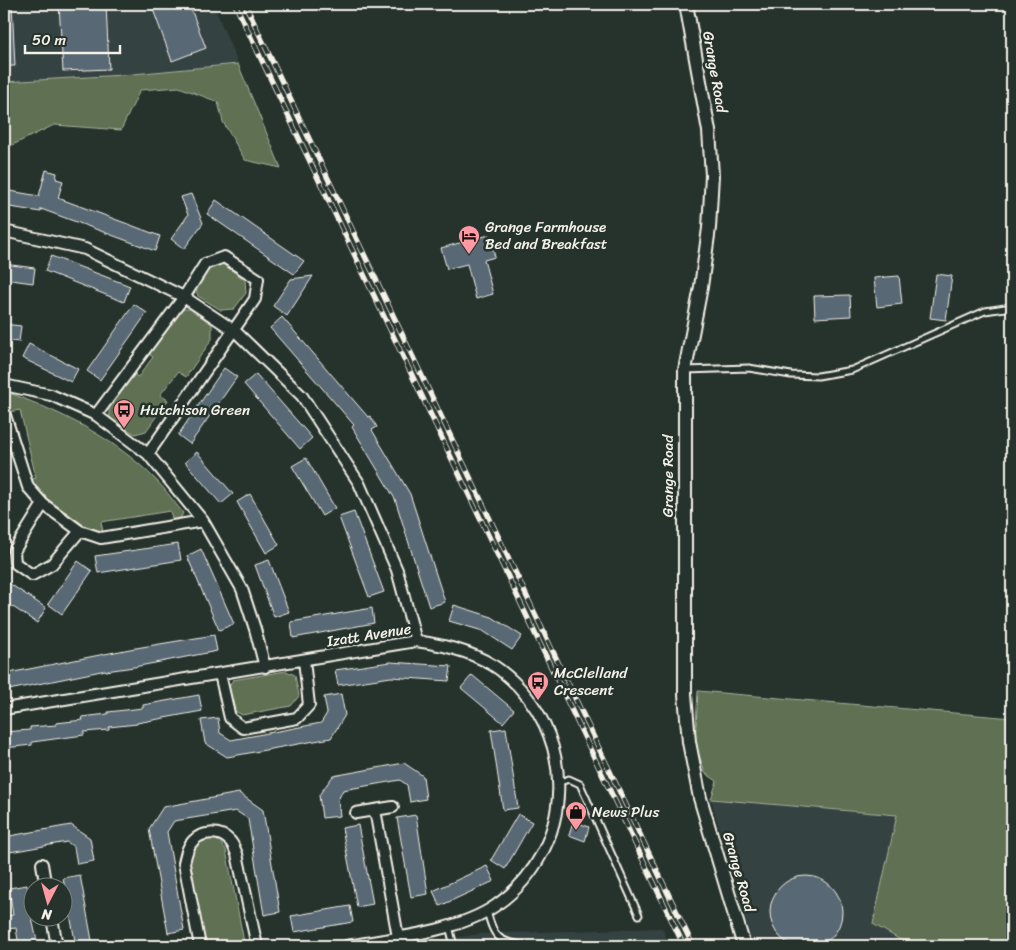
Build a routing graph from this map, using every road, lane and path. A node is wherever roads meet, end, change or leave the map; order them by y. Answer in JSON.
{"nodes":[{"id":1,"x":686,"y":4,"type":"edge"},
{"id":2,"x":4,"y":231,"type":"edge"},
{"id":3,"x":184,"y":297,"type":"junction"},
{"id":4,"x":1012,"y":307,"type":"edge"},
{"id":5,"x":235,"y":331,"type":"junction"},
{"id":6,"x":685,"y":370,"type":"junction"},
{"id":7,"x":4,"y":388,"type":"edge"},
{"id":8,"x":4,"y":412,"type":"edge"},
{"id":9,"x":96,"y":415,"type":"junction"},
{"id":10,"x":148,"y":454,"type":"junction"},
{"id":11,"x":43,"y":504,"type":"junction"},
{"id":12,"x":203,"y":521,"type":"junction"},
{"id":13,"x":80,"y":531,"type":"junction"},
{"id":14,"x":416,"y":641,"type":"junction"},
{"id":15,"x":304,"y":660,"type":"junction"},
{"id":16,"x":265,"y":667,"type":"junction"},
{"id":17,"x":220,"y":674,"type":"junction"},
{"id":18,"x":4,"y":709,"type":"edge"},
{"id":19,"x":560,"y":782,"type":"junction"},
{"id":20,"x":393,"y":807,"type":"dead end"},
{"id":21,"x":375,"y":810,"type":"junction"},
{"id":22,"x":356,"y":813,"type":"dead end"},
{"id":23,"x":42,"y":864,"type":"dead end"},
{"id":24,"x":44,"y":878,"type":"edge"},
{"id":25,"x":487,"y":911,"type":"junction"},
{"id":26,"x":639,"y":915,"type":"dead end"},
{"id":27,"x":449,"y":926,"type":"junction"},
{"id":28,"x":54,"y":928,"type":"edge"},
{"id":29,"x":398,"y":937,"type":"junction"},
{"id":30,"x":57,"y":946,"type":"edge"},
{"id":31,"x":200,"y":946,"type":"edge"},
{"id":32,"x":257,"y":946,"type":"edge"},
{"id":33,"x":346,"y":946,"type":"edge"},
{"id":34,"x":454,"y":946,"type":"edge"},
{"id":35,"x":528,"y":946,"type":"edge"},
{"id":36,"x":744,"y":946,"type":"edge"}],
"edges":[{"from":1,"to":6,"type":"street","name":"Grange Road"},
{"from":2,"to":3,"type":"street"},
{"from":3,"to":5,"type":"street"},
{"from":3,"to":5,"type":"street"},
{"from":3,"to":9,"type":"street"},
{"from":4,"to":6,"type":"lane"},
{"from":5,"to":10,"type":"street"},
{"from":5,"to":14,"type":"street"},
{"from":6,"to":36,"type":"street","name":"Grange Road"},
{"from":7,"to":9,"type":"street"},
{"from":8,"to":11,"type":"street"},
{"from":9,"to":10,"type":"street"},
{"from":10,"to":12,"type":"street"},
{"from":11,"to":13,"type":"street"},
{"from":11,"to":13,"type":"street"},
{"from":12,"to":13,"type":"street"},
{"from":12,"to":16,"type":"street"},
{"from":14,"to":15,"type":"street","name":"Izatt Avenue"},
{"from":14,"to":19,"type":"street","name":"Izatt Avenue"},
{"from":15,"to":16,"type":"street","name":"Izatt Avenue"},
{"from":15,"to":17,"type":"street"},
{"from":16,"to":17,"type":"street","name":"Izatt Avenue"},
{"from":17,"to":18,"type":"street","name":"Izatt Avenue"},
{"from":19,"to":25,"type":"street","name":"Izatt Avenue"},
{"from":19,"to":26,"type":"lane"},
{"from":20,"to":21,"type":"street"},
{"from":21,"to":22,"type":"street"},
{"from":21,"to":29,"type":"street"},
{"from":23,"to":24,"type":"street"},
{"from":25,"to":27,"type":"street","name":"Izatt Avenue"},
{"from":25,"to":35,"type":"lane"},
{"from":27,"to":29,"type":"street","name":"Izatt Avenue"},
{"from":27,"to":34,"type":"lane"},
{"from":28,"to":30,"type":"street"},
{"from":29,"to":33,"type":"street","name":"Izatt Avenue"},
{"from":31,"to":32,"type":"street"}]}
